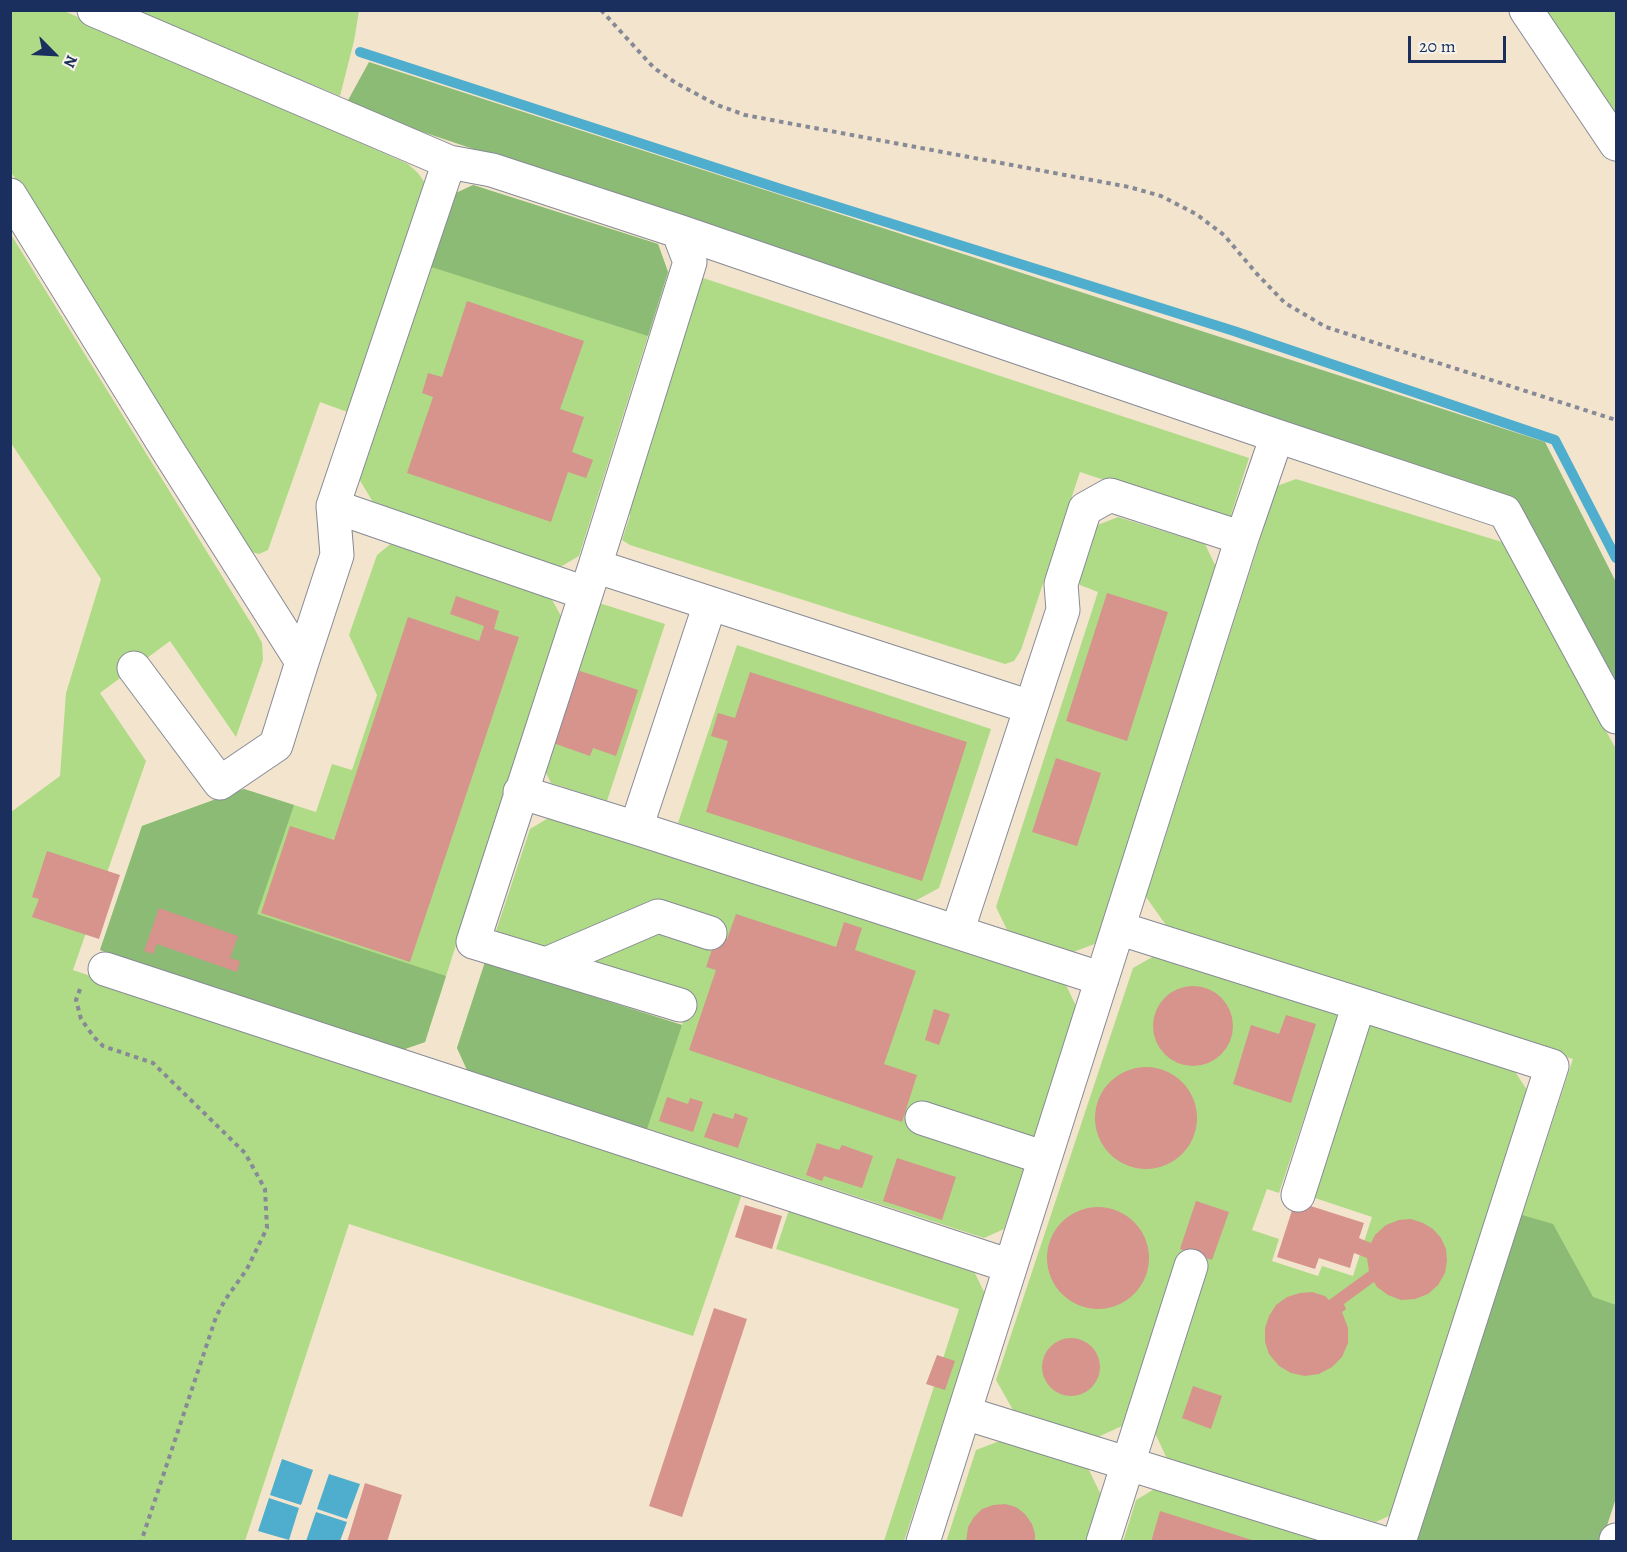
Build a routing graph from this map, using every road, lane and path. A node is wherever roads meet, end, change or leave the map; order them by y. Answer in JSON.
{"nodes":[{"id":1,"x":94,"y":10,"type":"edge"},
{"id":2,"x":601,"y":10,"type":"edge"},
{"id":3,"x":1526,"y":10,"type":"edge"},
{"id":4,"x":1617,"y":144,"type":"edge"},
{"id":5,"x":449,"y":162,"type":"junction"},
{"id":6,"x":10,"y":195,"type":"edge"},
{"id":7,"x":678,"y":231,"type":"junction"},
{"id":8,"x":1617,"y":420,"type":"edge"},
{"id":9,"x":1277,"y":436,"type":"junction"},
{"id":10,"x":333,"y":506,"type":"junction"},
{"id":11,"x":1242,"y":538,"type":"junction"},
{"id":12,"x":590,"y":579,"type":"junction"},
{"id":13,"x":710,"y":604,"type":"junction"},
{"id":14,"x":302,"y":662,"type":"junction"},
{"id":15,"x":134,"y":668,"type":"dead end"},
{"id":16,"x":1030,"y":707,"type":"junction"},
{"id":17,"x":1617,"y":717,"type":"edge"},
{"id":18,"x":520,"y":792,"type":"junction"},
{"id":19,"x":636,"y":828,"type":"junction"},
{"id":20,"x":1118,"y":928,"type":"junction"},
{"id":21,"x":957,"y":932,"type":"junction"},
{"id":22,"x":710,"y":933,"type":"dead end"},
{"id":23,"x":546,"y":964,"type":"junction"},
{"id":24,"x":105,"y":969,"type":"joint"},
{"id":25,"x":1102,"y":979,"type":"junction"},
{"id":26,"x":1359,"y":1004,"type":"junction"},
{"id":27,"x":680,"y":1005,"type":"dead end"},
{"id":28,"x":921,"y":1118,"type":"dead end"},
{"id":29,"x":1045,"y":1158,"type":"junction"},
{"id":30,"x":1298,"y":1195,"type":"dead end"},
{"id":31,"x":1010,"y":1266,"type":"junction"},
{"id":32,"x":1191,"y":1266,"type":"dead end"},
{"id":33,"x":965,"y":1413,"type":"junction"},
{"id":34,"x":1128,"y":1464,"type":"junction"},
{"id":35,"x":141,"y":1542,"type":"edge"},
{"id":36,"x":923,"y":1542,"type":"edge"},
{"id":37,"x":1103,"y":1542,"type":"edge"},
{"id":38,"x":1380,"y":1542,"type":"edge"},
{"id":39,"x":1399,"y":1542,"type":"edge"}],
"edges":[{"from":1,"to":5,"type":"lane"},
{"from":2,"to":8,"type":"path"},
{"from":3,"to":4,"type":"lane"},
{"from":5,"to":7,"type":"lane"},
{"from":5,"to":10,"type":"lane"},
{"from":6,"to":14,"type":"lane"},
{"from":7,"to":9,"type":"lane"},
{"from":7,"to":12,"type":"lane"},
{"from":9,"to":11,"type":"lane"},
{"from":9,"to":17,"type":"lane"},
{"from":10,"to":12,"type":"lane"},
{"from":10,"to":14,"type":"lane"},
{"from":11,"to":16,"type":"lane"},
{"from":11,"to":20,"type":"lane"},
{"from":12,"to":13,"type":"lane"},
{"from":12,"to":18,"type":"lane"},
{"from":13,"to":16,"type":"lane"},
{"from":13,"to":19,"type":"lane"},
{"from":14,"to":15,"type":"lane"},
{"from":16,"to":21,"type":"lane"},
{"from":18,"to":19,"type":"lane"},
{"from":18,"to":23,"type":"lane"},
{"from":19,"to":21,"type":"lane"},
{"from":20,"to":25,"type":"lane"},
{"from":20,"to":26,"type":"lane"},
{"from":21,"to":25,"type":"lane"},
{"from":22,"to":23,"type":"lane"},
{"from":23,"to":27,"type":"lane"},
{"from":24,"to":31,"type":"lane"},
{"from":24,"to":35,"type":"path"},
{"from":25,"to":29,"type":"lane"},
{"from":26,"to":30,"type":"lane"},
{"from":26,"to":39,"type":"lane"},
{"from":28,"to":29,"type":"lane"},
{"from":29,"to":31,"type":"lane"},
{"from":31,"to":33,"type":"lane"},
{"from":32,"to":34,"type":"lane"},
{"from":33,"to":34,"type":"lane"},
{"from":33,"to":36,"type":"lane"},
{"from":34,"to":37,"type":"lane"},
{"from":34,"to":38,"type":"lane"}]}
